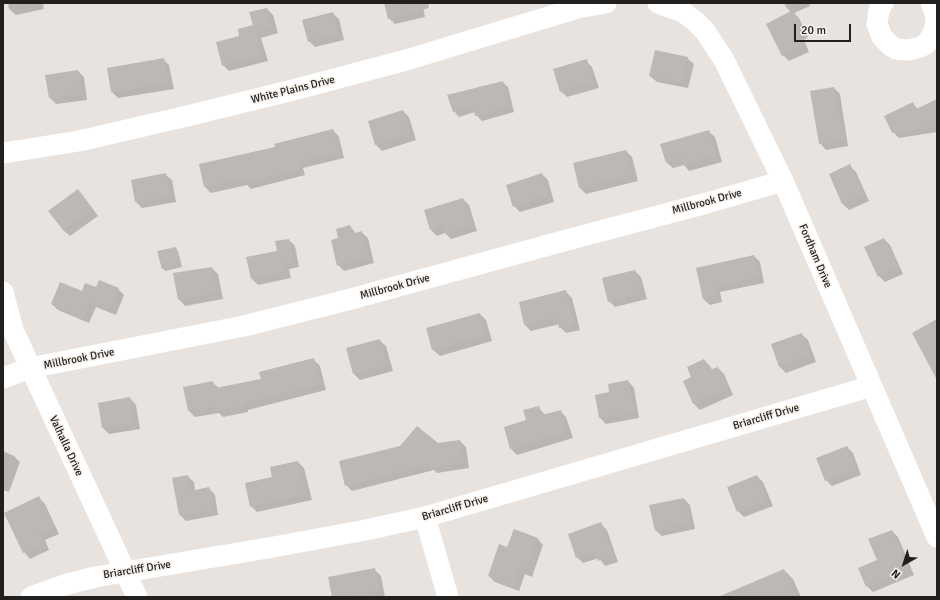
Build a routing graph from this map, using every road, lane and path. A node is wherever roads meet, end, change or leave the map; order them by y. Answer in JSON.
{"nodes":[{"id":1,"x":606,"y":3,"type":"edge"},
{"id":2,"x":658,"y":3,"type":"edge"},
{"id":3,"x":883,"y":3,"type":"edge"},
{"id":4,"x":931,"y":3,"type":"edge"},
{"id":5,"x":577,"y":6,"type":"edge"},
{"id":6,"x":3,"y":153,"type":"edge"},
{"id":7,"x":783,"y":181,"type":"junction"},
{"id":8,"x":3,"y":292,"type":"edge"},
{"id":9,"x":30,"y":368,"type":"junction"},
{"id":10,"x":3,"y":378,"type":"edge"},
{"id":11,"x":872,"y":386,"type":"junction"},
{"id":12,"x":425,"y":517,"type":"junction"},
{"id":13,"x":937,"y":537,"type":"edge"},
{"id":14,"x":124,"y":571,"type":"junction"},
{"id":15,"x":31,"y":597,"type":"edge"},
{"id":16,"x":137,"y":597,"type":"edge"},
{"id":17,"x":448,"y":597,"type":"edge"}],
"edges":[{"from":1,"to":5,"type":"street"},
{"from":2,"to":7,"type":"street","name":"Fordham Drive"},
{"from":3,"to":4,"type":"street"},
{"from":5,"to":6,"type":"street","name":"White Plains Drive"},
{"from":7,"to":9,"type":"street","name":"Millbrook Drive"},
{"from":7,"to":11,"type":"street","name":"Fordham Drive"},
{"from":8,"to":9,"type":"street","name":"Valhalla Drive"},
{"from":9,"to":10,"type":"street","name":"Millbrook Drive"},
{"from":9,"to":14,"type":"street","name":"Valhalla Drive"},
{"from":11,"to":12,"type":"street","name":"Briarcliff Drive"},
{"from":11,"to":13,"type":"street","name":"Fordham Drive"},
{"from":12,"to":14,"type":"street","name":"Briarcliff Drive"},
{"from":12,"to":17,"type":"street"},
{"from":14,"to":15,"type":"street","name":"Briarcliff Drive"},
{"from":14,"to":16,"type":"street","name":"Valhalla Drive"}]}
